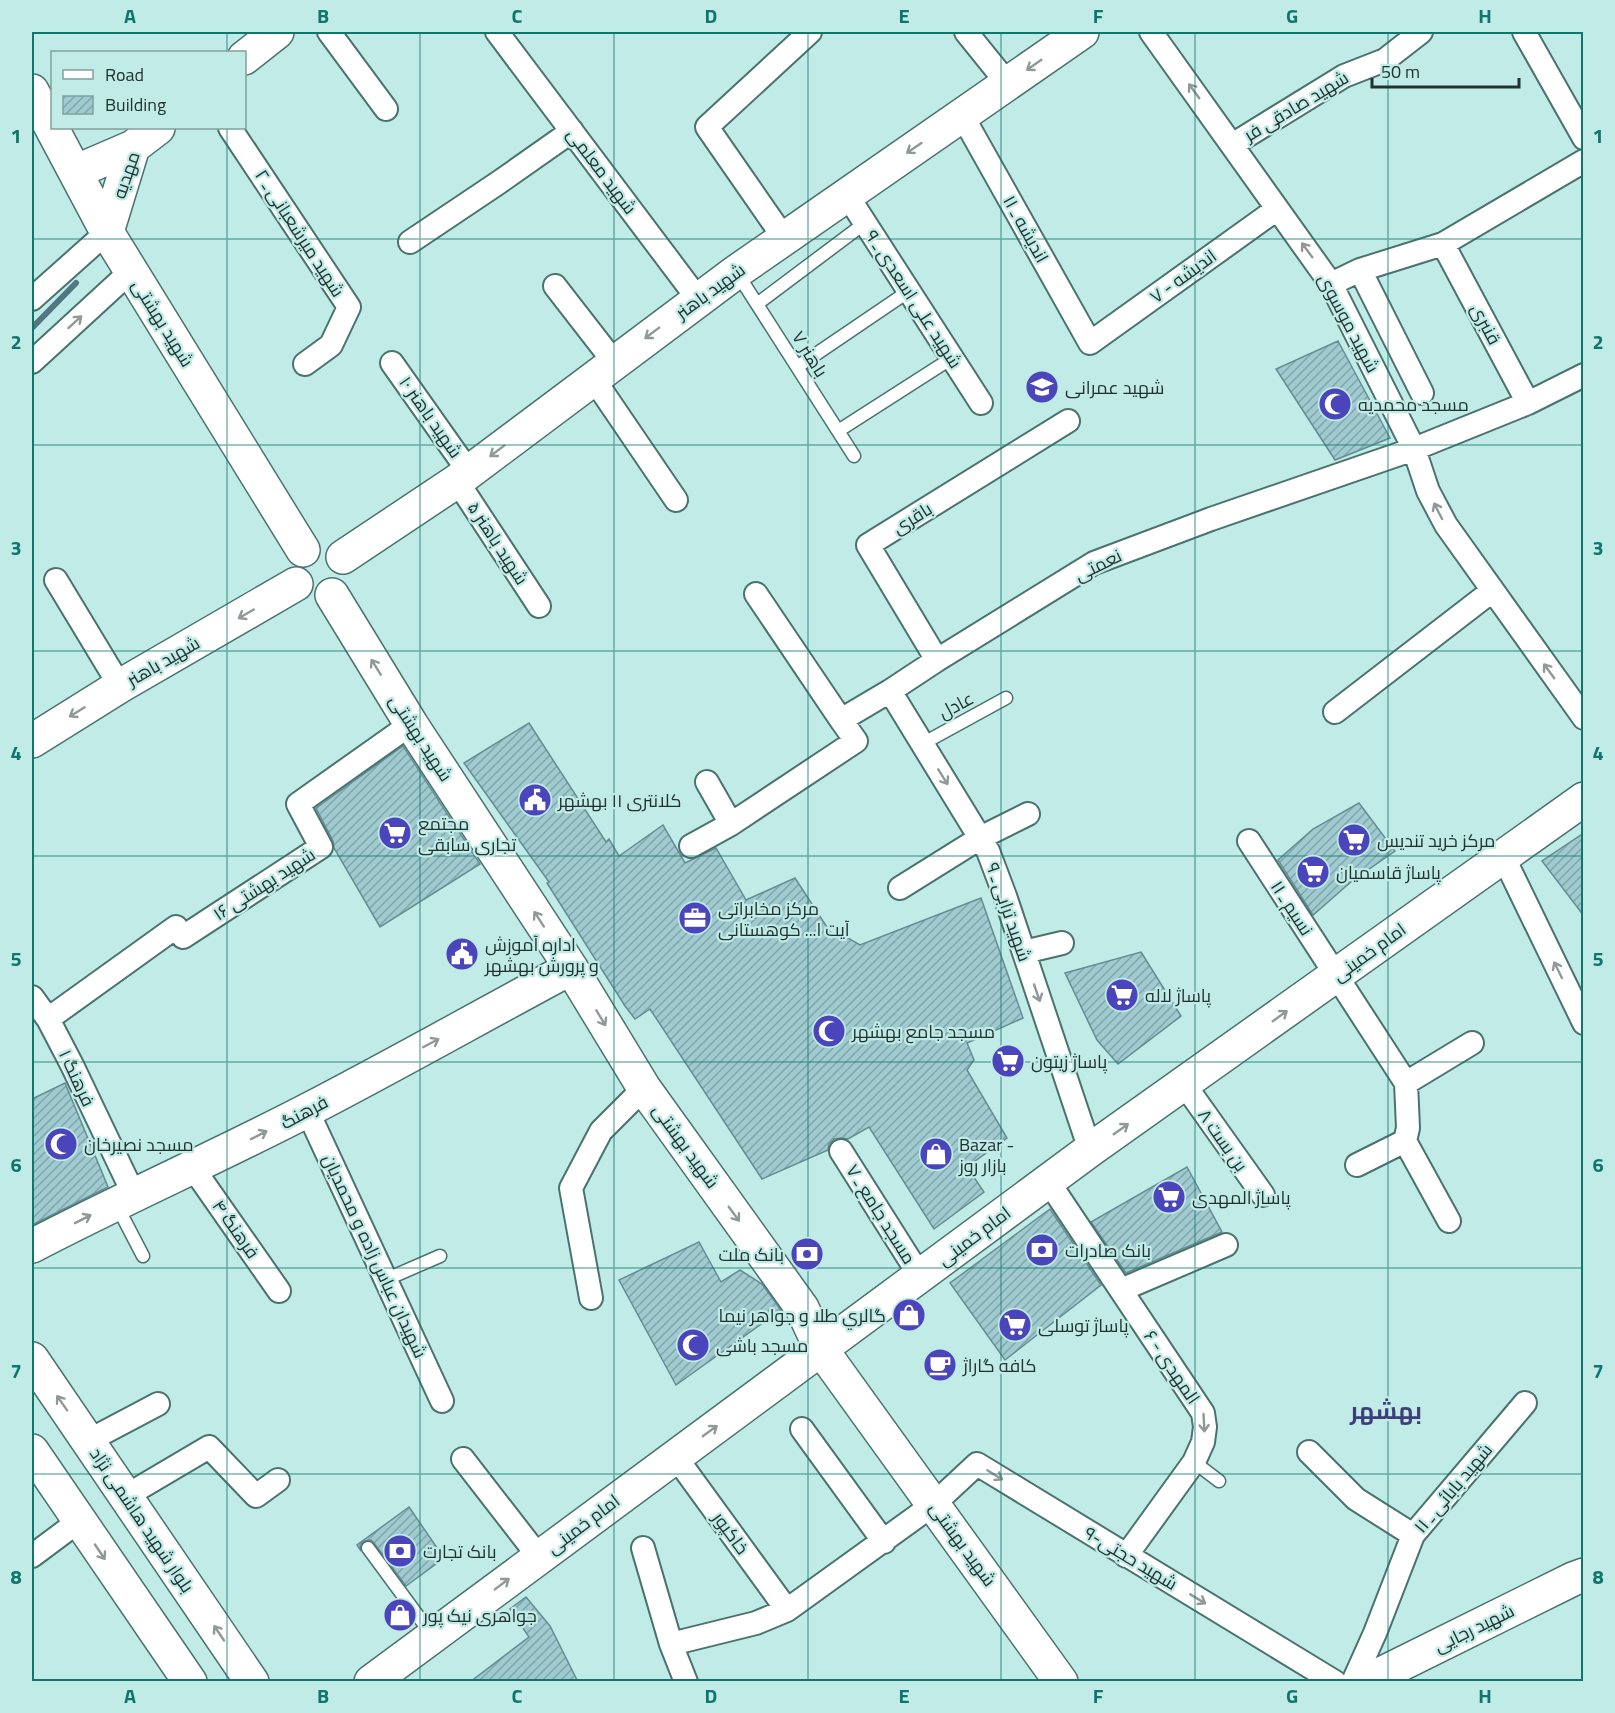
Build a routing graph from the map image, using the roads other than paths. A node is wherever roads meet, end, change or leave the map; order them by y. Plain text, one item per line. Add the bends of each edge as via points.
1 (278, 32) edge
2 (329, 32) edge
3 (810, 32) edge
4 (966, 32) edge
5 (1082, 32) edge
6 (1151, 32) edge
7 (1421, 32) edge
8 (1524, 32) edge
9 (507, 35) edge
10 (246, 56) edge
11 (1008, 84) junction
12 (32, 91) edge
13 (386, 109) dead end
14 (962, 115) junction
15 (51, 128) edge
16 (52, 129) edge
17 (231, 129) edge
18 (572, 131) junction
19 (146, 137) edge
20 (1584, 138) edge
21 (1232, 145) junction
22 (1584, 161) edge
23 (75, 172) junction
24 (847, 195) junction
25 (1277, 209) junction
26 (864, 223) junction
27 (107, 232) junction
28 (784, 238) junction
29 (410, 242) dead end
30 (1443, 244) junction
31 (1360, 270) junction
32 (131, 272) junction
33 (736, 272) junction
34 (1331, 284) junction
35 (555, 286) dead end
36 (909, 291) junction
37 (32, 299) edge
38 (698, 299) junction
39 (757, 304) junction
40 (1090, 343) joint
41 (952, 358) junction
42 (32, 362) edge
43 (392, 363) dead end
44 (305, 364) dead end
45 (797, 367) junction
46 (603, 370) junction
47 (1584, 375) edge
48 (1422, 393) dead end
49 (981, 403) dead end
50 (1528, 403) junction
51 (1068, 421) dead end
52 (838, 431) junction
53 (1414, 449) junction
54 (854, 456) dead end
55 (463, 476) junction
56 (676, 500) dead end
57 (303, 550) junction
58 (343, 557) junction
59 (56, 580) dead end
60 (296, 584) junction
61 (1492, 591) junction
62 (756, 594) dead end
63 (332, 595) junction
64 (538, 606) dead end
65 (937, 660) junction
66 (120, 686) junction
67 (890, 692) junction
68 (1006, 698) dead end
69 (1335, 712) dead end
70 (1584, 718) edge
71 (841, 720) junction
72 (411, 724) junction
73 (32, 741) edge
74 (922, 744) junction
75 (707, 782) dead end
76 (1584, 799) edge
77 (1028, 814) dead end
78 (731, 824) junction
79 (980, 838) junction
80 (1249, 841) dead end
81 (691, 846) dead end
82 (1503, 856) junction
83 (900, 888) dead end
84 (1062, 943) dead end
85 (1024, 952) junction
86 (571, 968) junction
87 (1336, 975) junction
88 (32, 997) edge
89 (48, 1019) junction
90 (1584, 1023) edge
91 (1472, 1043) dead end
92 (1406, 1083) junction
93 (1184, 1084) junction
94 (644, 1088) junction
95 (307, 1110) junction
96 (1405, 1141) junction
97 (1090, 1150) junction
98 (841, 1151) dead end
99 (1357, 1165) dead end
100 (193, 1168) junction
101 (1048, 1181) junction
102 (1263, 1196) dead end
103 (125, 1199) junction
104 (1449, 1221) dead end
105 (1226, 1245) dead end
106 (32, 1246) edge
107 (143, 1256) dead end
108 (440, 1256) dead end
109 (920, 1276) junction
110 (387, 1279) junction
111 (1121, 1290) junction
112 (279, 1291) dead end
113 (591, 1298) dead end
114 (821, 1349) junction
115 (32, 1359) edge
116 (442, 1401) dead end
117 (1525, 1403) dead end
118 (158, 1404) dead end
119 (802, 1429) dead end
120 (88, 1441) junction
121 (32, 1452) edge
122 (1309, 1452) dead end
123 (675, 1456) junction
124 (464, 1459) dead end
125 (1194, 1462) junction
126 (278, 1480) dead end
127 (1219, 1482) dead end
128 (126, 1496) junction
129 (934, 1504) junction
130 (79, 1521) junction
131 (1413, 1535) junction
132 (884, 1542) junction
133 (368, 1548) dead end
134 (643, 1548) dead end
135 (32, 1556) edge
136 (1126, 1556) junction
137 (538, 1557) junction
138 (1584, 1575) edge
139 (787, 1610) junction
140 (433, 1636) junction
141 (671, 1644) junction
142 (190, 1682) edge
143 (252, 1682) edge
144 (371, 1682) edge
145 (686, 1682) edge
146 (1061, 1682) edge
147 (1335, 1682) edge
148 (1353, 1682) edge
149 (1365, 1682) edge

1 - 10 main road
2 - 13 street
3 - 28 street via 708,127
4 - 11 street
5 -> 11 main road, شهید باهنر
21 -> 6 street, شهید موسوی
7 - 21 street, شهید صادقی فر via 1385,60 1344,76
8 - 20 street
9 - 18 street, شهید معلمی
11 - 14 main road, شهید باهنر
12 - 15 main road, شهید بهشتی
14 -> 24 main road, شهید باهنر
14 - 40 street, اندیشه ـ ۱۱
16 - 23 main road, شهید بهشتی
17 - 44 street, شهید میرشعبانی ـ ۲ via 349,307 331,345
18 - 29 street
18 - 38 street, شهید معلمی
19 - 23 main road
19 - 27 main road, مهدیه
21 - 25 street, شهید موسوی
22 - 30 street
23 - 27 main road, شهید بهشتی
24 - 26 street, شهید علی اسعدی ـ ۹
24 - 28 main road, شهید باهنر
34 -> 25 street, شهید موسوی
25 - 40 street, اندیشه - ۷
26 - 36 street, شهید علی اسعدی ـ ۹
26 - 39 lane
27 - 32 main road, شهید بهشتی
27 - 37 street
28 - 33 main road, شهید باهنر
30 - 31 street
30 - 50 street, قنبری
31 - 34 street
31 - 48 street
42 -> 32 street
32 - 57 main road, شهید بهشتی
33 - 38 main road, شهید باهنر
33 - 39 lane, باهنر ۷
34 - 53 street, شهید موسوی
35 - 46 street
36 - 41 street, شهید علی اسعدی ـ ۹
36 - 45 lane
38 -> 46 main road, شهید باهنر
39 - 45 lane, باهنر ۷
41 - 49 street, شهید علی اسعدی ـ ۹
41 - 52 lane
43 - 55 street, شهید باهنر ۱۰
45 - 52 lane, باهنر ۷
46 -> 55 main road, شهید باهنر
46 - 56 street
47 - 50 street, نعمتی
50 - 53 street, نعمتی
51 - 65 street, باقری via 868,545
52 - 54 lane, باهنر ۷
61 -> 53 street, شهید موسوی via 1446,525 1428,491
53 - 65 street, نعمتی via 1094,563
55 - 58 main road, شهید باهنر
55 - 64 street, شهید باهنر ۵
57 - 58 main road via 329,546
57 - 60 main road via 293,566
58 - 63 main road via 346,579
59 - 66 street
60 - 63 main road via 316,598
60 -> 66 main road, شهید باهنر
61 - 69 street
70 -> 61 street, شهید موسوی
62 - 71 street
72 -> 63 main road, شهید بهشتی
65 - 67 street, نعمتی
66 -> 73 main road, شهید باهنر
67 - 71 street, نعمتی
67 - 74 street, شهید ترابی ـ ۹
68 - 74 lane, عادل
71 - 78 street via 856,741
86 -> 72 main road, شهید بهشتی
72 - 89 street, شهید بهشتی ۱۶ via 298,804 321,847 183,937 176,927
74 -> 79 street, شهید ترابی ـ ۹
75 - 78 street
76 - 82 main road, امام خمینی
77 - 79 street
78 - 81 street
79 - 83 street
79 - 85 street, شهید ترابی ـ ۹
80 - 87 street, نسیم ـ ۱۱
82 - 87 main road, امام خمینی
90 -> 82 street
84 - 85 street
85 -> 97 street, شهید ترابی ـ ۹
86 -> 94 main road, شهید بهشتی
95 -> 86 main road, فرهنگ
87 - 92 street, نسیم ـ ۱۱
93 -> 87 main road, امام خمینی
88 - 89 street, فرهنگ ۱
89 - 103 street, فرهنگ ۱
91 - 92 street
92 - 96 street
97 -> 93 main road, امام خمینی
93 - 102 street, بن بست ۸
94 - 113 street via 601,1131 571,1188
94 -> 114 main road, شهید بهشتی via 802,1308
100 -> 95 main road, فرهنگ
95 - 110 street, شهیدان عباس زاده و محمدیان
96 - 99 street
96 - 104 street
97 - 101 main road, امام خمینی
98 - 109 street, مسجد جامع ـ ۷
100 - 103 main road, فرهنگ
100 - 112 street, فرهنگ ۴
101 - 109 main road, امام خمینی
101 - 111 street, المهدی - ۶
106 -> 103 main road, فرهنگ
103 - 107 lane
105 - 111 street
108 - 110 lane
109 - 114 main road, امام خمینی
110 - 116 street, شهیدان عباس زاده و محمدیان
111 -> 125 street, المهدی - ۶ via 1203,1413 1203,1442
123 -> 114 main road, امام خمینی
114 - 129 main road, شهید بهشتی
120 -> 115 main road, بلوار شهید هاشمی نژاد
117 - 131 street, شهید بابائی ـ ۱۱
118 - 120 street
119 - 132 street
120 - 128 main road, بلوار شهید هاشمی نژاد
121 - 130 main road
122 - 131 street via 1356,1499
123 - 137 main road, امام خمینی
123 - 139 street, خاکپور
124 - 137 street
125 - 127 lane
125 - 136 street, المهدی - ۶
126 - 128 street via 256,1496 209,1447
143 -> 128 main road, بلوار شهید هاشمی نژاد
129 - 132 street
129 -> 136 street, شهید حجتی-۹ via 977,1464
129 - 146 main road, شهید بهشتی
130 - 135 street
130 -> 142 main road
131 - 148 street, شهید بابائی ـ ۱۱
132 - 139 street
133 - 140 lane
134 - 141 street
136 -> 147 street, شهید حجتی-۹
140 -> 137 main road, امام خمینی
138 - 149 main road, شهید رجایی
139 - 141 street via 756,1623
140 - 144 main road, امام خمینی
141 - 145 street

